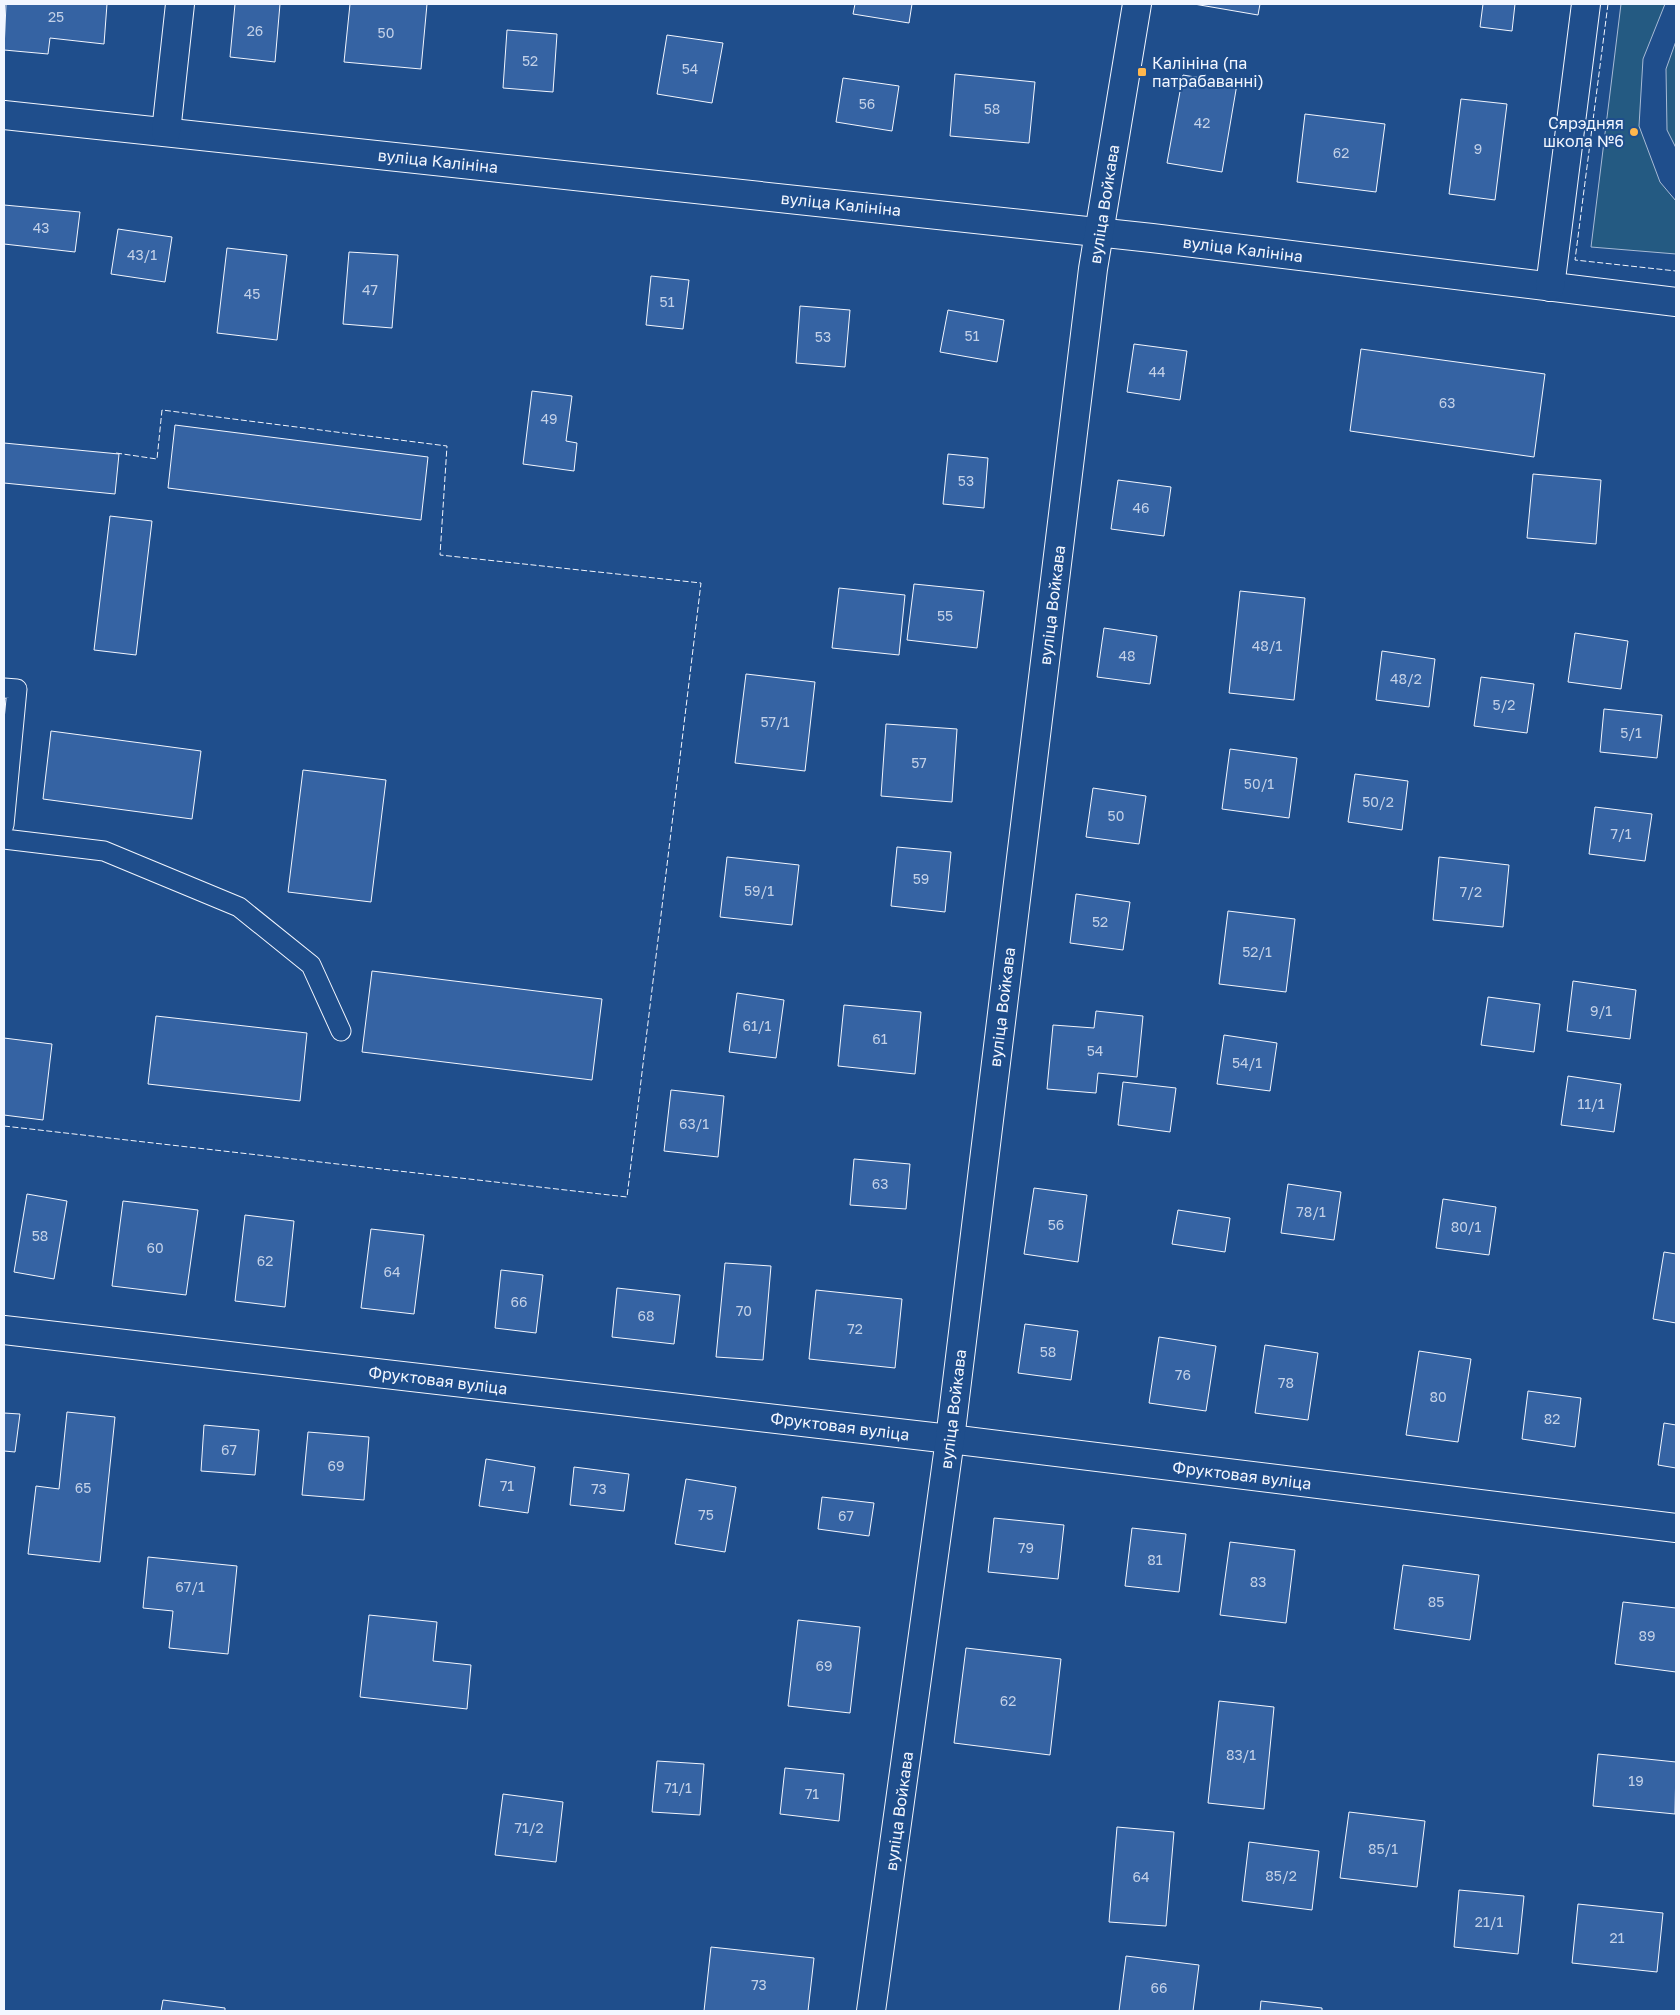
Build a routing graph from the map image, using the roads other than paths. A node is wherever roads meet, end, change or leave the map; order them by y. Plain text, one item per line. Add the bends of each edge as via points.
1 (180, 4) edge
2 (1136, 4) edge
3 (1586, 4) edge
4 (4, 116) edge
5 (166, 132) junction
6 (1098, 232) junction
7 (1550, 287) junction
8 (1676, 302) edge
9 (4, 688) edge
10 (4, 825) edge
11 (4, 839) edge
12 (341, 1032) dead end
13 (4, 1330) edge
14 (950, 1439) junction
15 (1676, 1528) edge
16 (871, 2011) edge

1 - 5 street
2 - 6 street, вуліца Войкава
3 - 7 street
4 - 5 street, вуліца Калініна
5 - 6 street, вуліца Калініна
6 - 7 street, вуліца Калініна
6 - 14 street, вуліца Войкава
7 - 8 street, вуліца Калініна
9 - 10 lane via 17,689
11 - 12 lane via 104,851 238,907 311,965
13 - 14 street, Фруктовая вуліца
14 - 15 street, Фруктовая вуліца
14 - 16 street, вуліца Войкава

